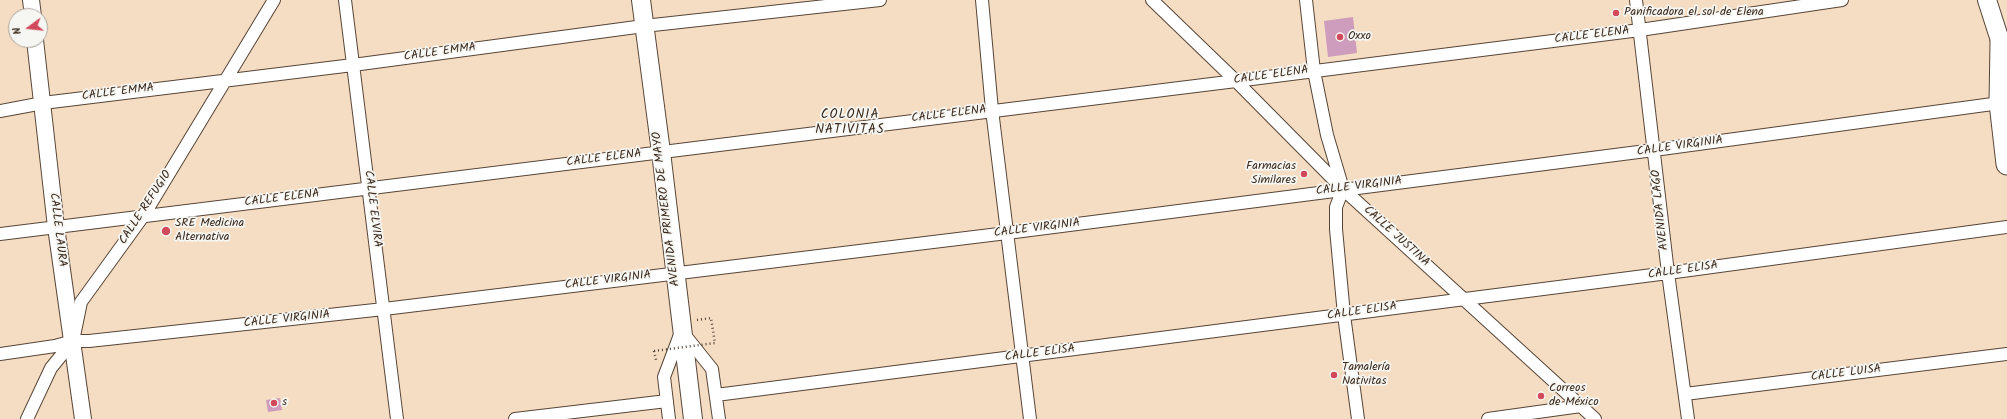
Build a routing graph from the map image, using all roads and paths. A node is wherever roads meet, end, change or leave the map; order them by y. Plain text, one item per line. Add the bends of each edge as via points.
1 (274, 0) edge
2 (345, 0) edge
3 (641, 0) edge
4 (880, 0) edge
5 (982, 0) edge
6 (1152, 0) edge
7 (1306, 0) edge
8 (1636, 0) edge
9 (1842, 0) edge
10 (1987, 0) edge
11 (644, 26) junction
12 (1640, 30) junction
13 (2000, 42) junction
14 (36, 48) edge
15 (2007, 63) edge
16 (353, 65) junction
17 (1314, 71) junction
18 (224, 80) junction
19 (1236, 81) junction
20 (43, 102) junction
21 (2000, 103) junction
22 (992, 110) junction
23 (0, 111) edge
24 (1654, 150) junction
25 (661, 152) junction
26 (2007, 164) edge
27 (370, 188) junction
28 (1343, 189) junction
29 (144, 215) junction
30 (56, 227) junction
31 (2007, 227) edge
32 (1007, 232) junction
33 (0, 234) edge
34 (674, 273) junction
35 (1668, 274) junction
36 (1464, 298) junction
37 (384, 309) junction
38 (1344, 315) junction
39 (711, 318) dead end
40 (682, 331) junction
41 (72, 341) junction
42 (654, 351) dead end
43 (0, 354) edge
44 (2007, 354) edge
45 (1022, 356) junction
46 (1685, 394) junction
47 (716, 395) junction
48 (667, 401) junction
49 (1581, 406) junction
50 (27, 419) edge
51 (83, 419) edge
52 (397, 419) edge
53 (515, 419) edge
54 (669, 419) edge
55 (693, 419) edge
56 (719, 419) edge
57 (1030, 419) edge
58 (1358, 419) edge
59 (1488, 419) edge
60 (1595, 419) edge
61 (1688, 419) edge

1 - 18 street, CALLE REFUGIO
2 - 16 street, CALLE ELVIRA
3 - 11 main road, AVENIDA PRIMERO DE MAYO
4 - 11 street, CALLE EMMA
5 - 22 street
6 - 19 street, CALLE JUSTINA
7 - 17 street
8 - 12 street, AVENIDA LAGO
9 - 12 street, CALLE ELENA
10 - 13 main road
11 - 16 street, CALLE EMMA
11 - 25 main road, AVENIDA PRIMERO DE MAYO
12 - 17 street, CALLE ELENA
12 - 24 street, AVENIDA LAGO
13 - 15 main road
13 - 21 highway
14 - 20 street, CALLE LAURA
16 - 18 street, CALLE EMMA
16 - 27 street, CALLE ELVIRA
17 - 19 street, CALLE ELENA
17 - 28 street via 1327,135
18 - 20 street, CALLE EMMA
18 - 29 street, CALLE REFUGIO
19 - 22 street, CALLE ELENA
19 - 28 street, CALLE JUSTINA
20 - 23 street, CALLE EMMA
20 - 30 street, CALLE LAURA
21 - 24 street, CALLE VIRGINIA
21 - 26 highway
22 - 25 street, CALLE ELENA
22 - 32 street
24 - 28 street, CALLE VIRGINIA
24 - 35 street, AVENIDA LAGO
25 - 27 street, CALLE ELENA
25 - 34 main road, AVENIDA PRIMERO DE MAYO
27 - 29 street, CALLE ELENA
27 - 37 street, CALLE ELVIRA
28 - 32 street, CALLE VIRGINIA
28 - 36 street, CALLE JUSTINA
28 - 38 street via 1336,208 1336,229
29 - 30 street, CALLE ELENA
29 - 41 street, CALLE REFUGIO via 81,302
30 - 33 street, CALLE ELENA
30 - 41 street, CALLE LAURA
31 - 35 street, CALLE ELISA
32 - 34 street, CALLE VIRGINIA
32 - 45 street
34 - 37 street, CALLE VIRGINIA
34 - 40 main road, AVENIDA PRIMERO DE MAYO
35 - 36 street, CALLE ELISA
35 - 46 street, AVENIDA LAGO
36 - 38 street, CALLE ELISA
36 - 49 street, CALLE JUSTINA
37 - 41 street, CALLE VIRGINIA
37 - 52 street, CALLE ELVIRA
38 - 45 street, CALLE ELISA
38 - 58 street
39 - 42 path, bridge via 715,343
40 - 47 street via 712,369
40 - 48 street via 664,377
40 - 55 main road, AVENIDA PRIMERO DE MAYO
41 - 43 street, CALLE VIRGINIA via 56,346
41 - 50 street, CALLE REFUGIO via 51,368
41 - 51 street, CALLE LAURA
44 - 46 street, CALLE LUISA
45 - 47 street, CALLE ELISA
45 - 57 street
46 - 61 street, AVENIDA LAGO
47 - 56 street
48 - 53 street
48 - 54 street
49 - 59 street
49 - 60 street, CALLE JUSTINA

